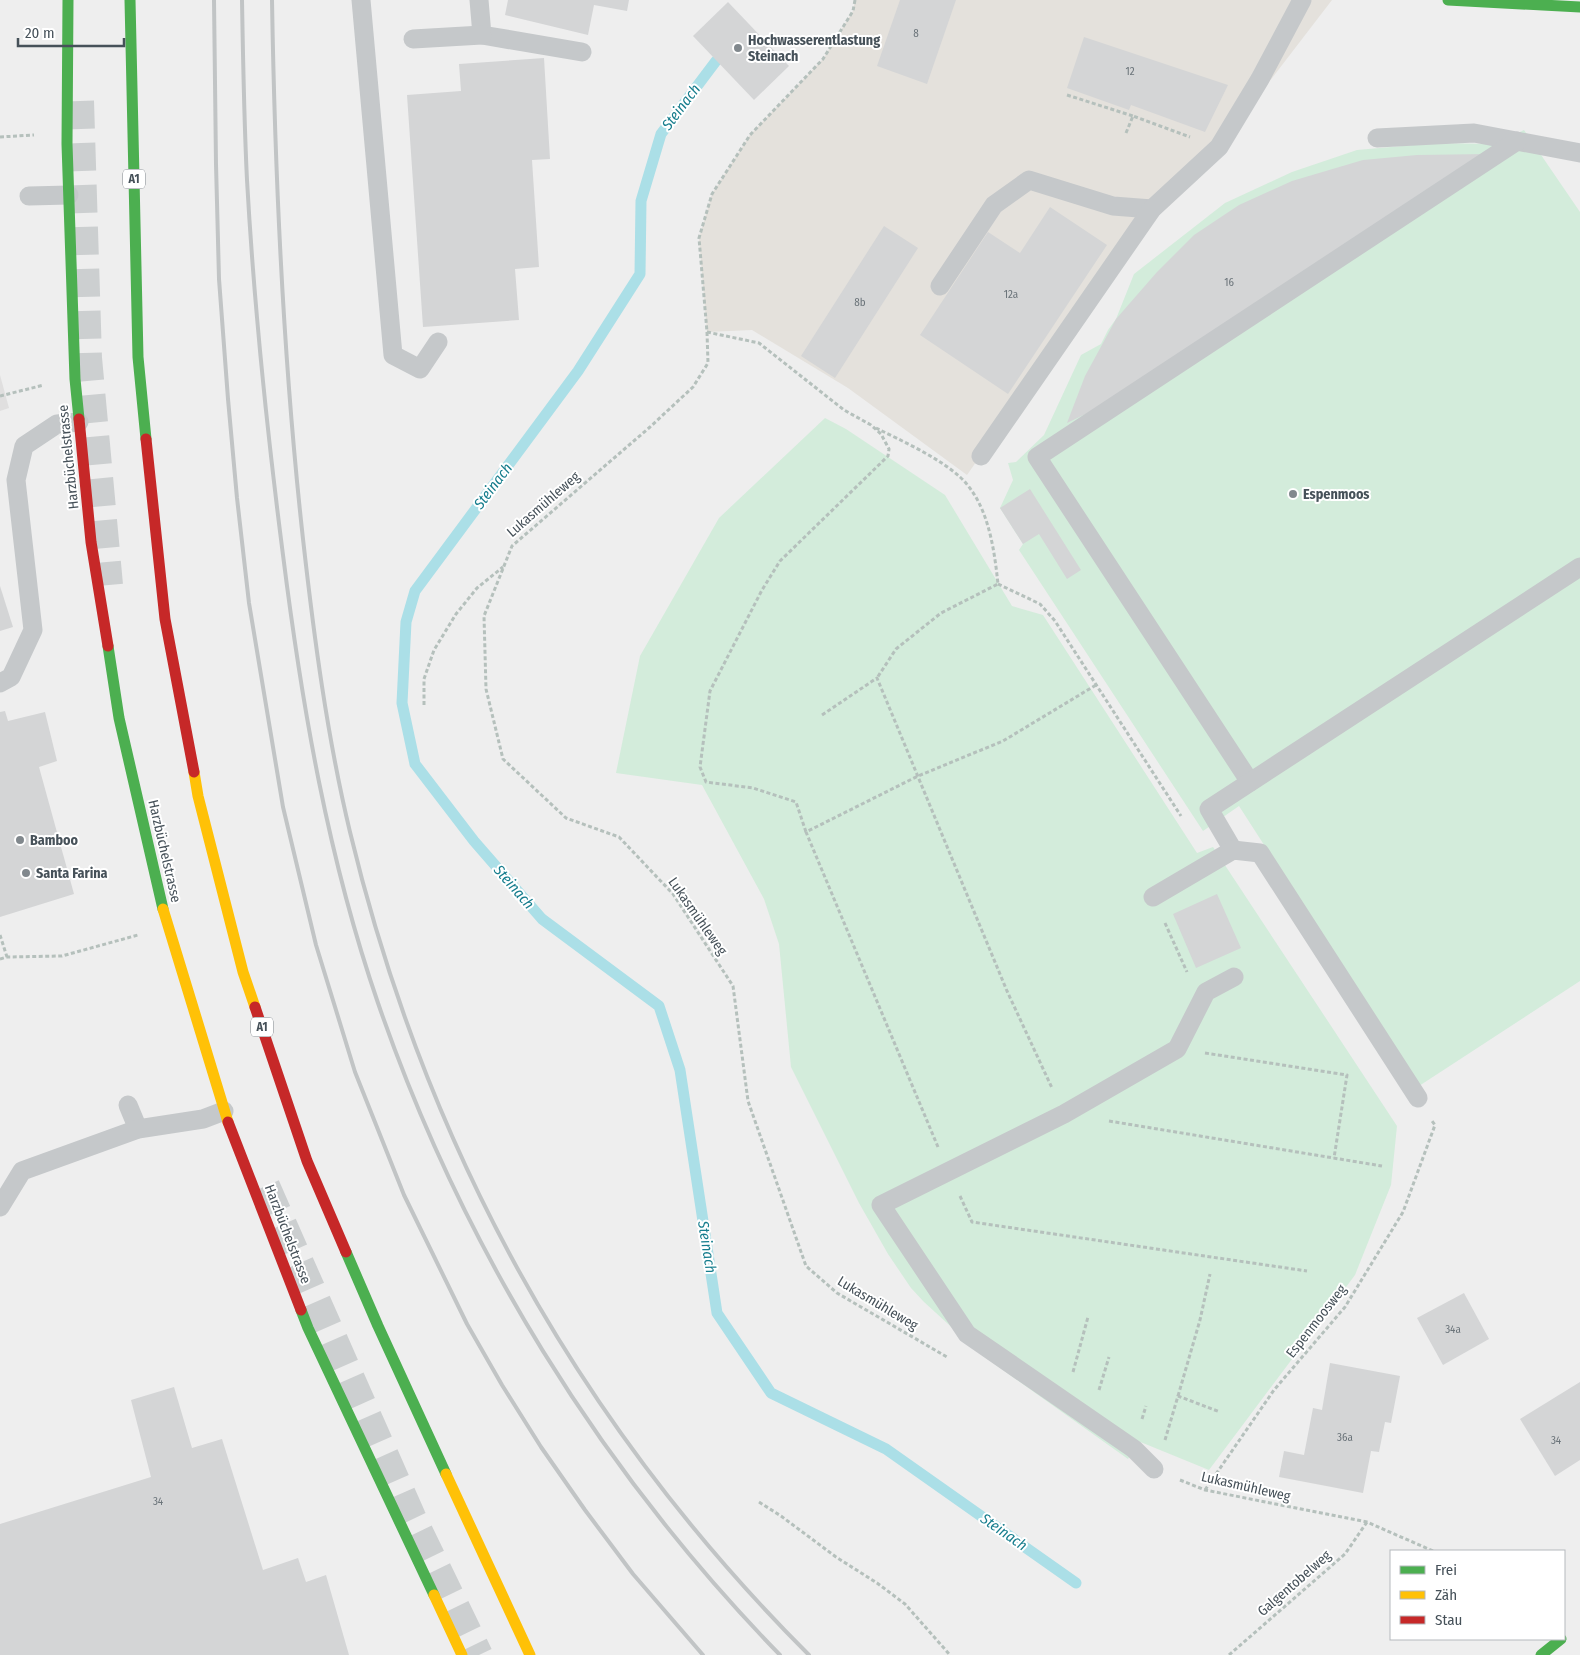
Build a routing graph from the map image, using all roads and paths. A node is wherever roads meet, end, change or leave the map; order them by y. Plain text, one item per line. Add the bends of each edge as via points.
1 (68, 0) edge
2 (130, 0) edge
3 (361, 0) edge
4 (479, 0) edge
5 (855, 0) edge
6 (1302, 0) edge
7 (1448, 0) edge
8 (1580, 7) edge
9 (482, 35) junction
10 (413, 39) dead end
11 (582, 52) dead end
12 (1067, 95) dead end
13 (1133, 116) junction
14 (1126, 133) dead end
15 (35, 135) dead end
16 (0, 137) edge
17 (1377, 138) dead end
18 (1517, 141) junction
19 (1219, 147) junction
20 (1580, 153) edge
21 (68, 195) junction
22 (28, 196) dead end
23 (1152, 209) junction
24 (940, 286) dead end
25 (707, 332) junction
26 (438, 342) dead end
27 (46, 384) dead end
28 (0, 396) edge
29 (80, 422) junction
30 (871, 425) junction
31 (981, 456) dead end
32 (1580, 566) edge
33 (504, 567) junction
34 (998, 584) junction
35 (877, 678) junction
36 (0, 684) edge
37 (1096, 685) junction
38 (424, 705) dead end
39 (822, 715) dead end
40 (918, 776) junction
41 (1250, 782) junction
42 (1185, 822) dead end
43 (806, 832) junction
44 (1233, 850) junction
45 (1153, 897) joint
46 (146, 933) dead end
47 (0, 935) edge
48 (7, 957) junction
49 (0, 959) edge
50 (1234, 977) dead end
51 (1206, 992) junction
52 (1177, 1049) junction
53 (1418, 1098) dead end
54 (128, 1105) dead end
55 (224, 1111) junction
56 (1064, 1114) junction
57 (1435, 1125) dead end
58 (138, 1129) junction
59 (1334, 1158) junction
60 (1382, 1166) dead end
61 (949, 1171) junction
62 (0, 1208) edge
63 (1307, 1272) dead end
64 (1210, 1274) dead end
65 (1088, 1317) dead end
66 (953, 1360) dead end
67 (1178, 1396) junction
68 (1065, 1402) junction
69 (1220, 1412) dead end
70 (1163, 1446) dead end
71 (1154, 1469) joint
72 (1204, 1490) junction
73 (759, 1502) dead end
74 (1367, 1522) junction
75 (1431, 1550) edge
76 (1560, 1640) edge
77 (462, 1655) edge
78 (530, 1655) edge
79 (950, 1655) edge
80 (1229, 1655) edge
81 (1541, 1655) edge

1 - 21 main road, Harzbüchelstrasse
2 - 78 main road, A1 via 138,357 165,619 198,796 243,972 307,1161 378,1326
3 - 26 lane via 394,355 420,369
4 - 9 lane
5 - 25 path, Lukasmühleweg via 853,11 823,59 750,135 712,194 699,238
6 - 19 lane
7 - 8 main road
9 - 10 lane
9 - 11 lane
12 - 13 path
13 - 14 path
13 - 19 path
15 - 16 path
17 - 18 lane via 1474,133
18 - 20 lane
18 - 41 lane via 1037,457
19 - 23 lane
21 - 22 lane
21 - 29 main road, Harzbüchelstrasse via 75,378
23 - 24 lane via 1113,206 1029,180 994,205
23 - 31 lane
25 - 30 path via 759,343 844,410
25 - 33 path, Lukasmühleweg via 708,363 692,387 512,546
27 - 28 path
29 - 36 lane via 58,424 24,446 16,480 33,630 11,677
29 - 55 main road, Harzbüchelstrasse via 91,542 119,718 166,921
30 - 34 path via 926,453 960,477 977,499 987,525
30 - 43 path via 889,448 888,456 780,561 710,691 700,767 706,782 753,788 796,802
32 - 41 lane
33 - 38 path via 477,588 434,650 424,679
33 - 66 path, Lukasmühleweg via 484,616 486,689 503,759 566,818 619,837 673,894 733,986 748,1101 806,1266 837,1294
34 - 35 path via 933,619 896,649
34 - 37 path via 1040,604 1055,621
35 - 39 path
35 - 40 path
37 - 40 path via 1003,742
37 - 42 path
40 - 43 path
40 - 56 path via 1007,991
41 - 44 lane via 1209,809
43 - 61 path
44 - 45 lane
44 - 53 lane via 1260,853
45 - 51 path via 1194,985
46 - 48 path via 62,956
47 - 48 path
48 - 49 path
50 - 51 lane
51 - 52 lane
52 - 56 lane
52 - 59 path via 1347,1075
54 - 58 lane
55 - 58 lane via 203,1119
55 - 77 main road, Harzbüchelstrasse via 308,1328
56 - 59 path
56 - 61 lane
57 - 72 path, Espenmoosweg via 1403,1212 1345,1307 1274,1390
58 - 62 lane via 22,1172
59 - 60 path
61 - 63 path via 972,1222
61 - 68 lane via 881,1205 967,1334
64 - 67 path
65 - 68 path
67 - 69 path
67 - 70 path
68 - 71 lane via 1134,1449
71 - 72 path, Lukasmühleweg
72 - 74 path, Lukasmühleweg
73 - 79 path via 905,1604
74 - 75 path, Lukasmühleweg
74 - 80 path, Galgentobelweg via 1345,1554
76 - 81 main road

